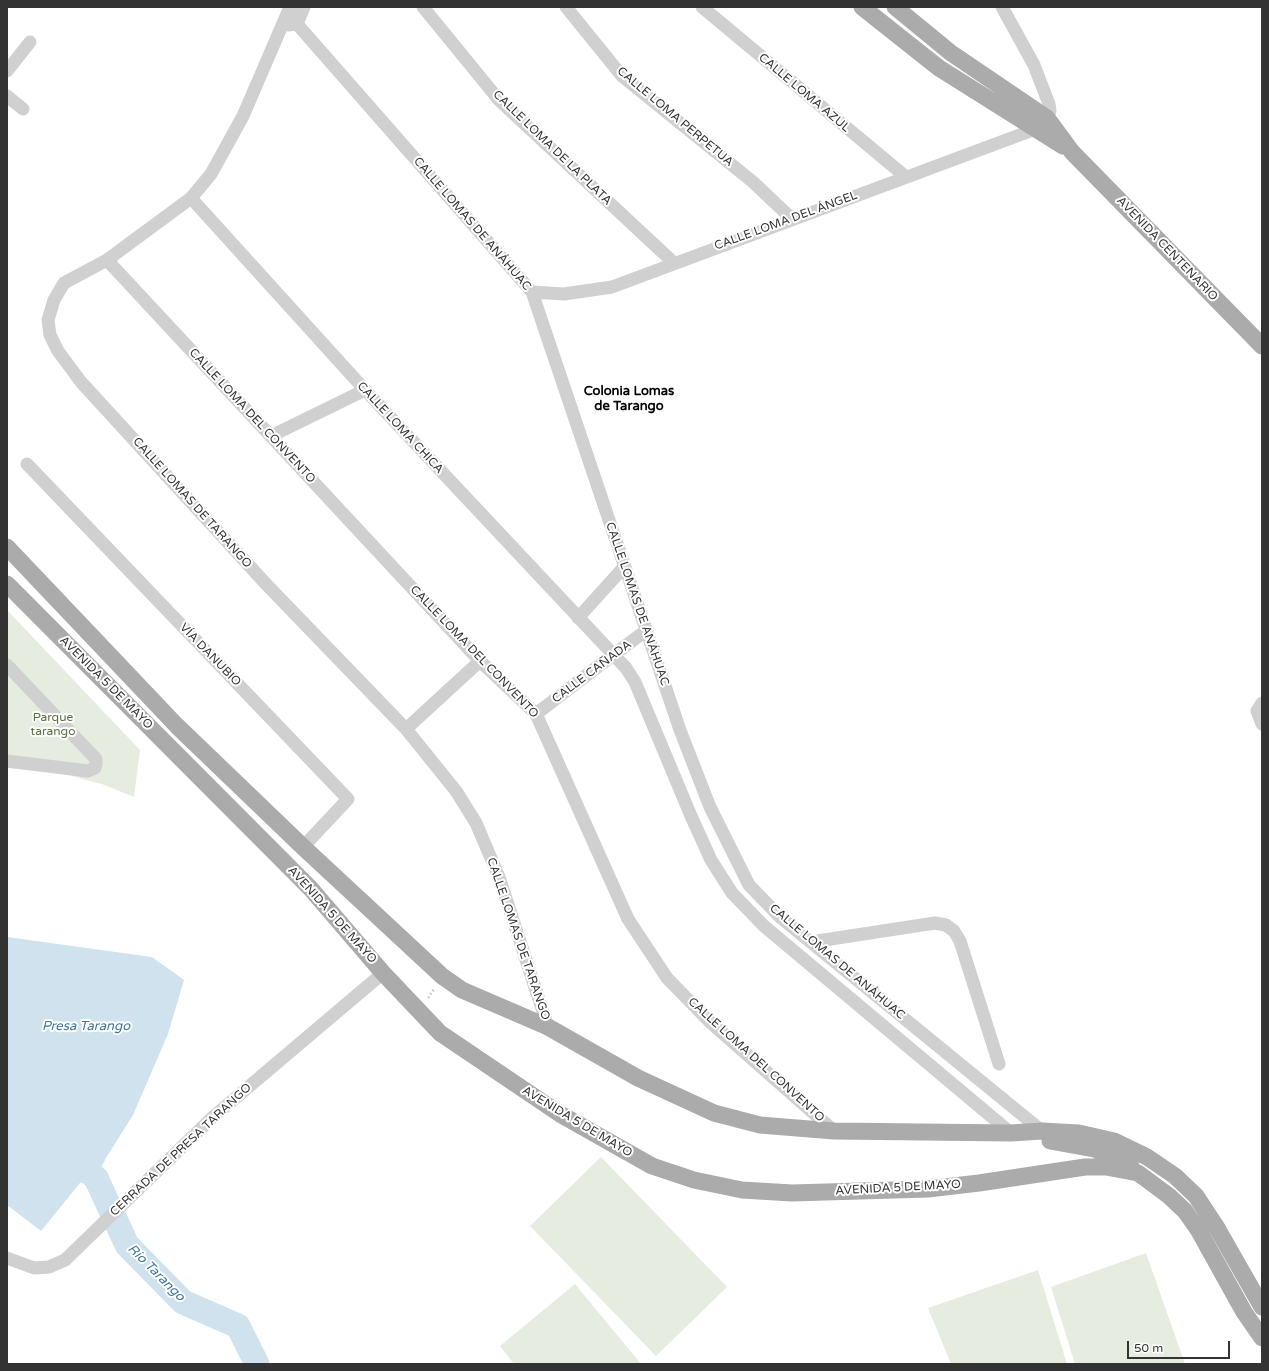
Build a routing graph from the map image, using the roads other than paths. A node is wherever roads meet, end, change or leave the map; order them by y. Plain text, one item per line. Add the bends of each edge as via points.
1 (290, 7) edge
2 (304, 7) edge
3 (423, 7) edge
4 (566, 7) edge
5 (702, 7) edge
6 (862, 7) edge
7 (895, 7) edge
8 (1002, 7) edge
9 (297, 24) junction
10 (283, 26) junction
11 (30, 42) dead end
12 (7, 71) edge
13 (9, 102) edge
14 (23, 109) dead end
15 (1042, 124) junction
16 (906, 177) junction
17 (191, 198) junction
18 (792, 219) junction
19 (107, 260) junction
20 (674, 263) junction
21 (532, 292) junction
22 (1262, 346) edge
23 (365, 390) junction
24 (271, 436) junction
25 (27, 464) dead end
26 (7, 547) edge
27 (624, 567) junction
28 (7, 584) edge
29 (578, 618) junction
30 (647, 630) junction
31 (613, 655) junction
32 (480, 661) junction
33 (7, 665) edge
34 (1262, 703) edge
35 (536, 714) junction
36 (1262, 724) edge
37 (406, 729) junction
38 (7, 761) edge
39 (303, 847) junction
40 (811, 942) junction
41 (383, 973) junction
42 (548, 1028) junction
43 (999, 1064) dead end
44 (834, 1131) junction
45 (1042, 1131) junction
46 (1011, 1134) junction
47 (1138, 1173) junction
48 (7, 1258) edge
49 (1262, 1307) edge
50 (1262, 1338) edge

1 - 10 street, CALLE LOMAS DE TARANGO
2 - 9 street
3 - 20 street, CALLE LOMA DE LA PLATA via 499,100
4 - 18 street, CALLE LOMA PERPETUA via 622,76 753,182
5 - 16 street, CALLE LOMA AZUL
6 - 15 main road, AVENIDA CENTENARIO via 939,68
7 - 15 main road, AVENIDA CENTENARIO
8 - 15 street via 1034,66 1049,104 1050,111
9 - 10 street
9 - 21 street, CALLE LOMAS DE ANÁHUAC
10 - 17 street, CALLE LOMAS DE TARANGO via 243,116 211,174
11 - 12 street
13 - 14 street
15 - 16 street, CALLE LOMA DEL ÁNGEL
15 - 22 main road, AVENIDA CENTENARIO
16 - 18 street, CALLE LOMA DEL ÁNGEL
17 - 19 street, CALLE LOMAS DE TARANGO
17 - 23 street, CALLE LOMA CHICA
18 - 20 street, CALLE LOMA DEL ÁNGEL
19 - 24 street, CALLE LOMA DEL CONVENTO
19 - 37 street, CALLE LOMAS DE TARANGO via 64,283 54,300 48,320 50,335 58,351 81,382 266,584
20 - 21 street, CALLE LOMA DEL ÁNGEL via 612,287 564,294
21 - 27 street, CALLE LOMAS DE ANÁHUAC
23 - 24 street
23 - 29 street, CALLE LOMA CHICA
24 - 32 street, CALLE LOMA DEL CONVENTO
25 - 39 street, VÍA DANUBIO via 348,799
26 - 39 main road, AVENIDA 5 DE MAYO via 177,726
27 - 29 street
27 - 30 street, CALLE LOMAS DE ANÁHUAC
28 - 41 main road, AVENIDA 5 DE MAYO via 311,890
29 - 31 street, CALLE LOMA CHICA
30 - 31 street, CALLE CAÑADA
30 - 40 street, CALLE LOMAS DE ANÁHUAC via 680,730 710,807 732,854 749,885 780,917
31 - 35 street, CALLE CAÑADA
31 - 46 street, CALLE LOMAS DE ANÁHUAC via 635,682 691,816 712,860 732,893 764,926
32 - 35 street, CALLE LOMA DEL CONVENTO
32 - 37 street
33 - 38 street via 96,759 96,764 95,768 88,771
34 - 36 street via 1257,711
35 - 44 street, CALLE LOMA DEL CONVENTO via 628,919 667,978 710,1022
37 - 42 street, CALLE LOMAS DE TARANGO via 456,790 476,823 499,877
39 - 42 main road, AVENIDA 5 DE MAYO via 442,976 482,1000
40 - 43 street via 935,923 946,925 954,931 960,941
40 - 45 street, CALLE LOMAS DE ANÁHUAC
41 - 47 main road, AVENIDA 5 DE MAYO via 440,1034 470,1056 560,1114 652,1166 694,1180 742,1190 792,1193 928,1189 1085,1167 1106,1167
41 - 48 street, CERRADA DE PRESA TARANGO via 213,1117 65,1260 49,1267 34,1268
42 - 44 main road, AVENIDA 5 DE MAYO via 638,1078 714,1113 760,1126
44 - 46 main road, AVENIDA 5 DE MAYO
45 - 46 main road, AVENIDA 5 DE MAYO
45 - 49 main road, AVENIDA 5 DE MAYO via 1078,1133 1114,1141 1147,1157 1175,1176 1196,1196
46 - 47 main road via 1094,1148 1114,1156
47 - 50 main road, AVENIDA 5 DE MAYO via 1185,1211

